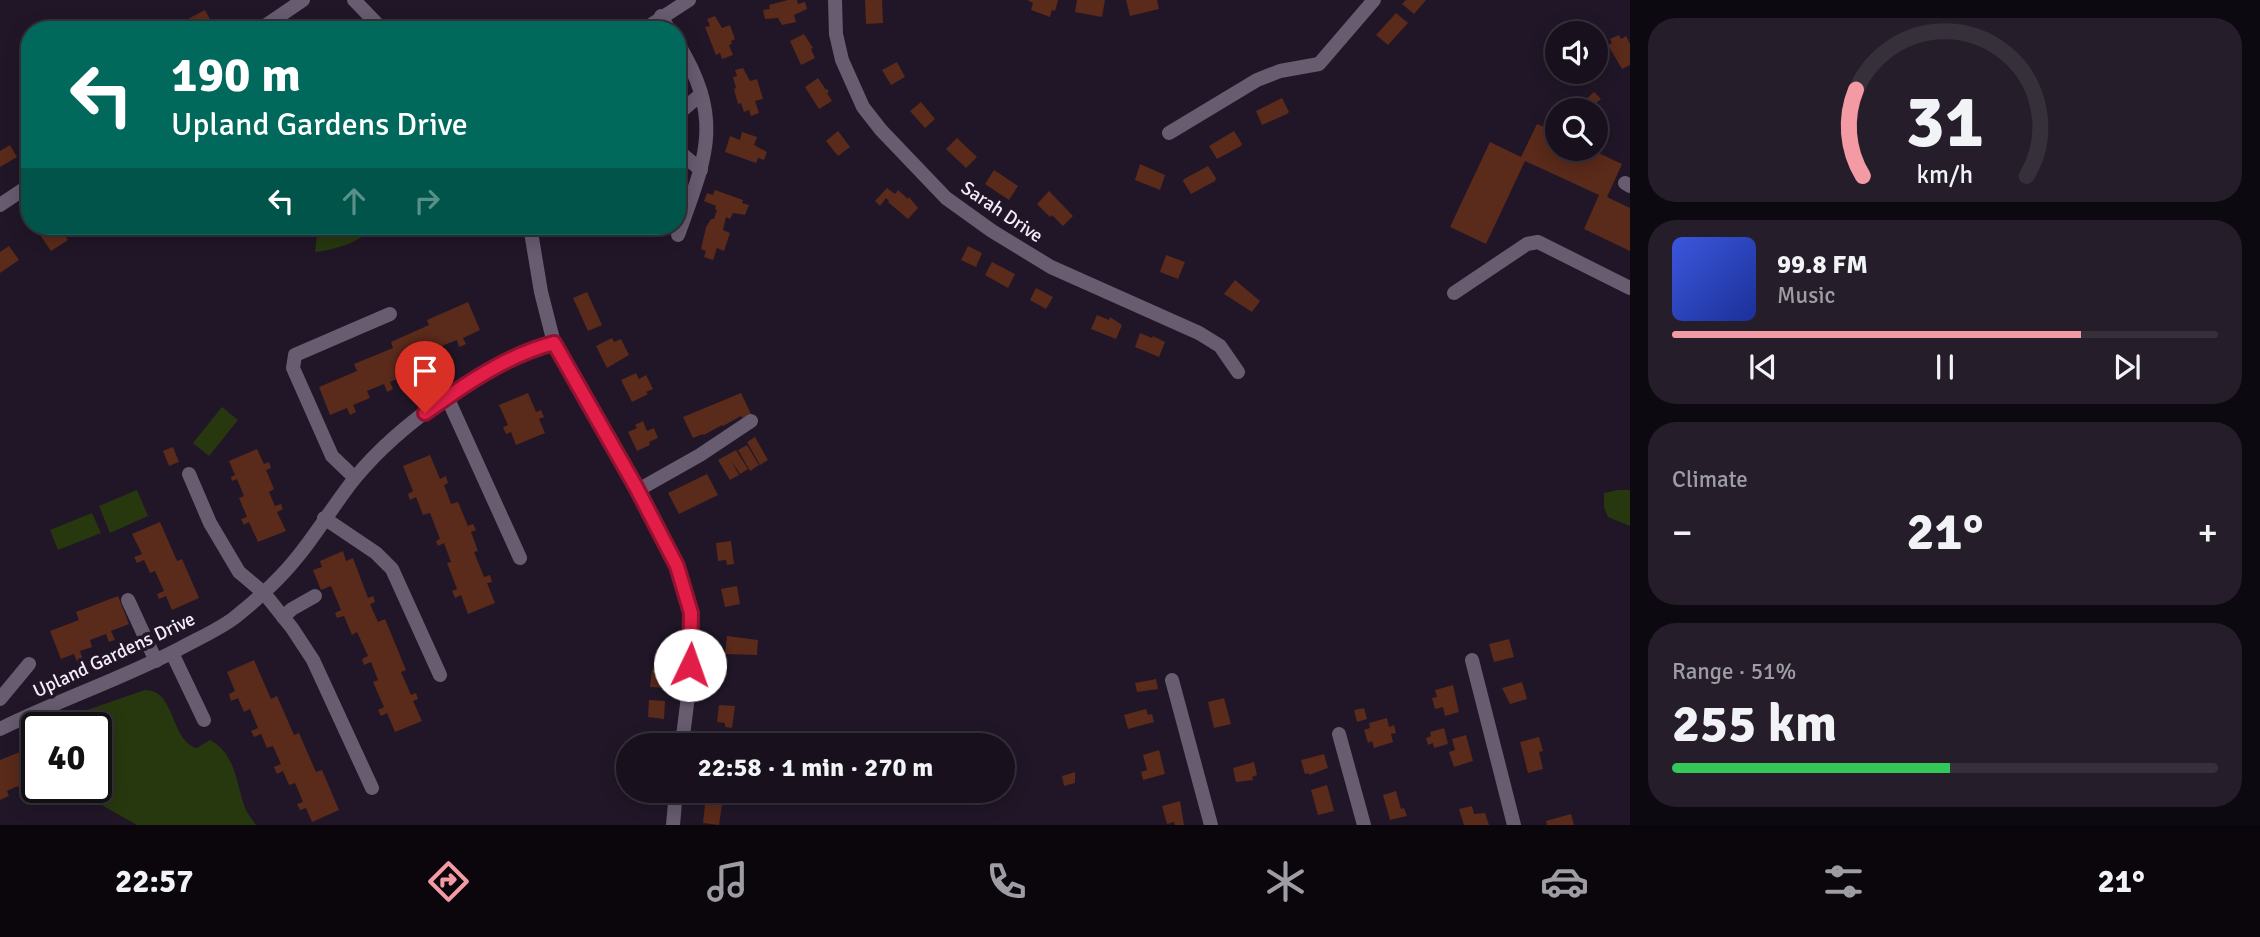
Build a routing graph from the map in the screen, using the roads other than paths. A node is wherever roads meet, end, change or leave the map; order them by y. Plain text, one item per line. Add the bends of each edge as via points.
1 (303, 0) edge
2 (354, 0) edge
3 (689, 0) edge
4 (835, 0) edge
5 (1374, 0) edge
6 (661, 16) junction
7 (272, 21) edge
8 (374, 21) edge
9 (655, 21) edge
10 (664, 21) edge
11 (686, 62) edge
12 (701, 94) junction
13 (686, 107) edge
14 (1169, 133) dead end
15 (686, 158) edge
16 (701, 170) junction
17 (21, 191) edge
18 (0, 205) edge
19 (686, 212) edge
20 (532, 235) edge
21 (1630, 288) edge
22 (1454, 293) dead end
23 (390, 314) dead end
24 (554, 343) junction
25 (1238, 372) dead end
26 (447, 397) junction
27 (751, 421) dead end
28 (189, 474) dead end
29 (355, 478) junction
30 (638, 490) junction
31 (324, 518) junction
32 (520, 558) dead end
33 (264, 593) junction
34 (315, 596) dead end
35 (128, 600) dead end
36 (283, 617) junction
37 (172, 653) junction
38 (1472, 660) dead end
39 (156, 661) junction
40 (29, 664) dead end
41 (440, 675) dead end
42 (1172, 680) dead end
43 (0, 699) edge
44 (204, 720) dead end
45 (2, 723) edge
46 (683, 733) edge
47 (1339, 734) dead end
48 (372, 788) dead end
49 (676, 803) edge
50 (673, 825) edge
51 (1211, 825) edge
52 (1364, 825) edge
53 (1514, 825) edge

1 - 7 street
2 - 8 street
3 - 6 street
4 - 25 street, Sarah Drive via 842,60 863,107 946,198 1051,267 1199,333 1220,346
5 - 14 street via 1319,64 1257,80
6 - 9 street
6 - 10 street
11 - 12 street
12 - 13 street
12 - 16 street via 708,138
15 - 16 street
16 - 19 street
17 - 18 street
20 - 24 street
21 - 22 street via 1538,242 1527,244
23 - 29 street via 295,355 295,375 332,456
24 - 26 street, Upland Gardens Drive via 510,360
24 - 30 street
26 - 29 street, Upland Gardens Drive via 390,441
26 - 32 street
27 - 30 street
28 - 33 street via 210,523 239,572
29 - 31 street, Upland Gardens Drive
30 - 46 street via 677,566 691,613
31 - 33 street, Upland Gardens Drive via 299,556
31 - 41 street via 392,569
33 - 36 street
33 - 37 street, Upland Gardens Drive via 232,620
34 - 36 street
35 - 39 street
36 - 48 street via 313,660
37 - 39 street, Upland Gardens Drive
37 - 44 street
38 - 53 street
39 - 45 street, Upland Gardens Drive
40 - 43 street
42 - 51 street
47 - 52 street
49 - 50 street

